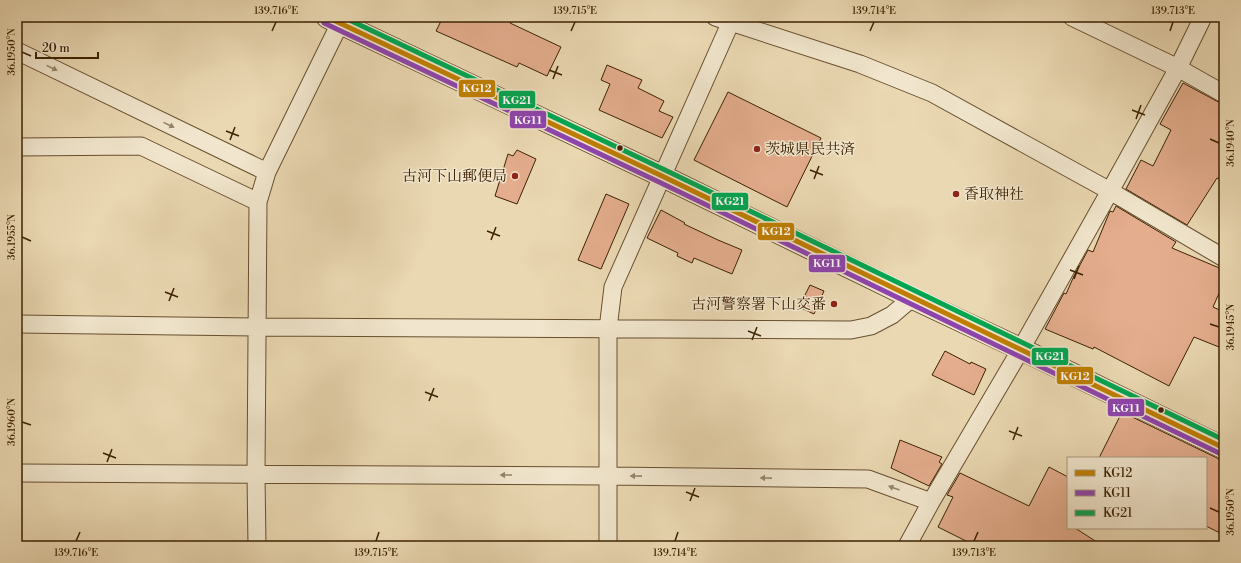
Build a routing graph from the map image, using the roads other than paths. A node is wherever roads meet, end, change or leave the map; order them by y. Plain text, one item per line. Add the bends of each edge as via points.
1 (715, 17) edge
2 (1072, 17) edge
3 (1203, 17) edge
4 (337, 19) edge
5 (732, 20) edge
6 (17, 52) edge
7 (1178, 68) junction
8 (1224, 94) edge
9 (17, 147) edge
10 (267, 172) junction
11 (662, 176) junction
12 (1110, 191) junction
13 (258, 202) junction
14 (1224, 258) edge
15 (912, 298) junction
16 (17, 324) edge
17 (258, 327) junction
18 (608, 329) junction
19 (1021, 349) junction
20 (1224, 448) edge
21 (17, 473) edge
22 (256, 474) junction
23 (608, 476) junction
24 (931, 502) junction
25 (257, 546) edge
26 (608, 546) edge
27 (907, 546) edge

1 - 5 street
2 - 7 street
3 - 7 street
4 - 10 street
4 - 11 street
5 - 11 street
5 - 12 street via 860,64 932,93
6 -> 10 street
7 - 8 street
7 - 12 street
9 - 13 street via 141,146
10 - 13 street
11 - 15 street
11 - 18 street via 613,287
12 - 14 street
12 - 19 street
13 - 17 street
15 - 18 street via 887,318 871,326 851,330
15 - 19 street
16 - 17 street
17 - 18 street
17 - 22 street
18 - 23 street
19 - 20 street
19 - 24 street
21 - 22 street
23 -> 22 street
22 - 25 street
24 -> 23 street via 868,479
23 - 26 street
24 - 27 street

